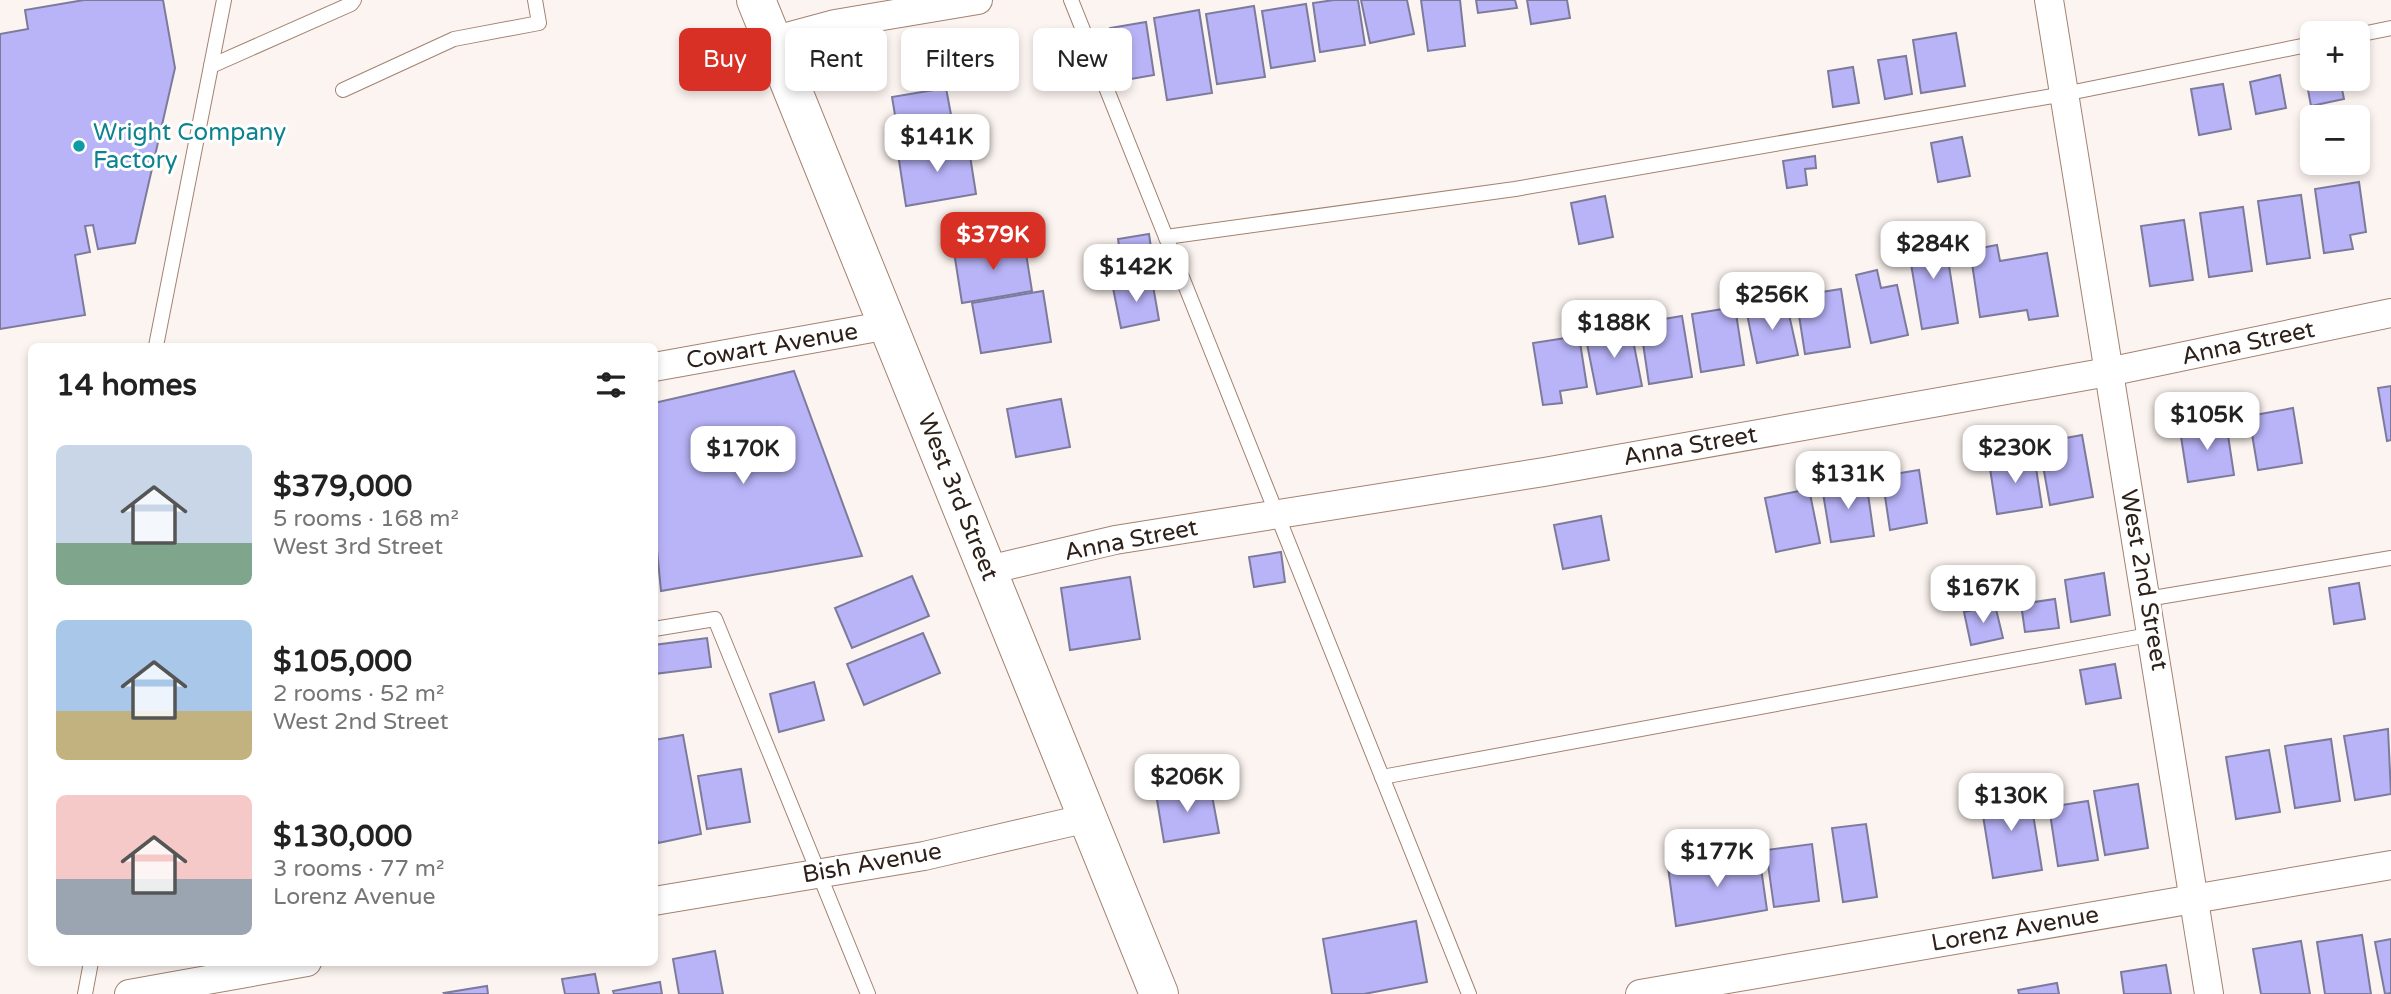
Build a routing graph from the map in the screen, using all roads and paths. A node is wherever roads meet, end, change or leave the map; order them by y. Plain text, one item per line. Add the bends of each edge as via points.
1 (225, 0) edge
2 (354, 0) edge
3 (535, 0) edge
4 (756, 0) edge
5 (978, 0) edge
6 (1071, 0) edge
7 (2049, 0) edge
8 (2391, 28) edge
9 (2370, 32) edge
10 (772, 40) junction
11 (2300, 46) edge
12 (211, 66) junction
13 (343, 90) dead end
14 (2064, 94) junction
15 (1166, 237) junction
16 (2391, 313) edge
17 (889, 325) junction
18 (157, 343) edge
19 (658, 366) edge
20 (2108, 372) junction
21 (1276, 514) junction
22 (2391, 558) edge
23 (988, 570) junction
24 (2147, 599) junction
25 (658, 628) edge
26 (2154, 634) junction
27 (1382, 777) junction
28 (1088, 818) junction
29 (2391, 865) edge
30 (816, 873) junction
31 (2195, 898) junction
32 (658, 900) edge
33 (90, 966) edge
34 (285, 966) edge
35 (85, 994) edge
36 (129, 994) edge
37 (868, 994) edge
38 (1159, 994) edge
39 (1469, 994) edge
40 (1640, 994) edge
41 (2209, 994) edge

1 - 12 lane
2 - 12 lane
3 - 13 lane via 539,23 454,39
4 - 10 main road, West 3rd Street
5 - 10 street via 835,24
6 - 15 lane
7 - 14 street, West 2nd Street
8 - 9 lane
10 - 17 main road, West 3rd Street
11 - 14 lane
12 - 18 lane
14 - 15 lane via 1515,189
14 - 20 street, West 2nd Street
15 - 21 lane
16 - 20 street, Anna Street
17 - 19 street, Cowart Avenue
17 - 23 main road, West 3rd Street
20 - 21 street, Anna Street
20 - 24 street, West 2nd Street
21 - 23 street, Anna Street via 1115,540
21 - 27 lane
22 - 24 lane
23 - 28 main road, West 3rd Street
24 - 26 street, West 2nd Street
25 - 30 lane via 715,619
26 - 27 lane
26 - 31 street, West 2nd Street
27 - 39 lane
28 - 30 street, Bish Avenue via 924,856
28 - 38 main road, West 3rd Street
29 - 31 street, Lorenz Avenue
30 - 32 street, Bish Avenue
30 - 37 lane
31 - 40 street, Lorenz Avenue
31 - 41 street, West 2nd Street
33 - 35 lane
34 - 36 street

